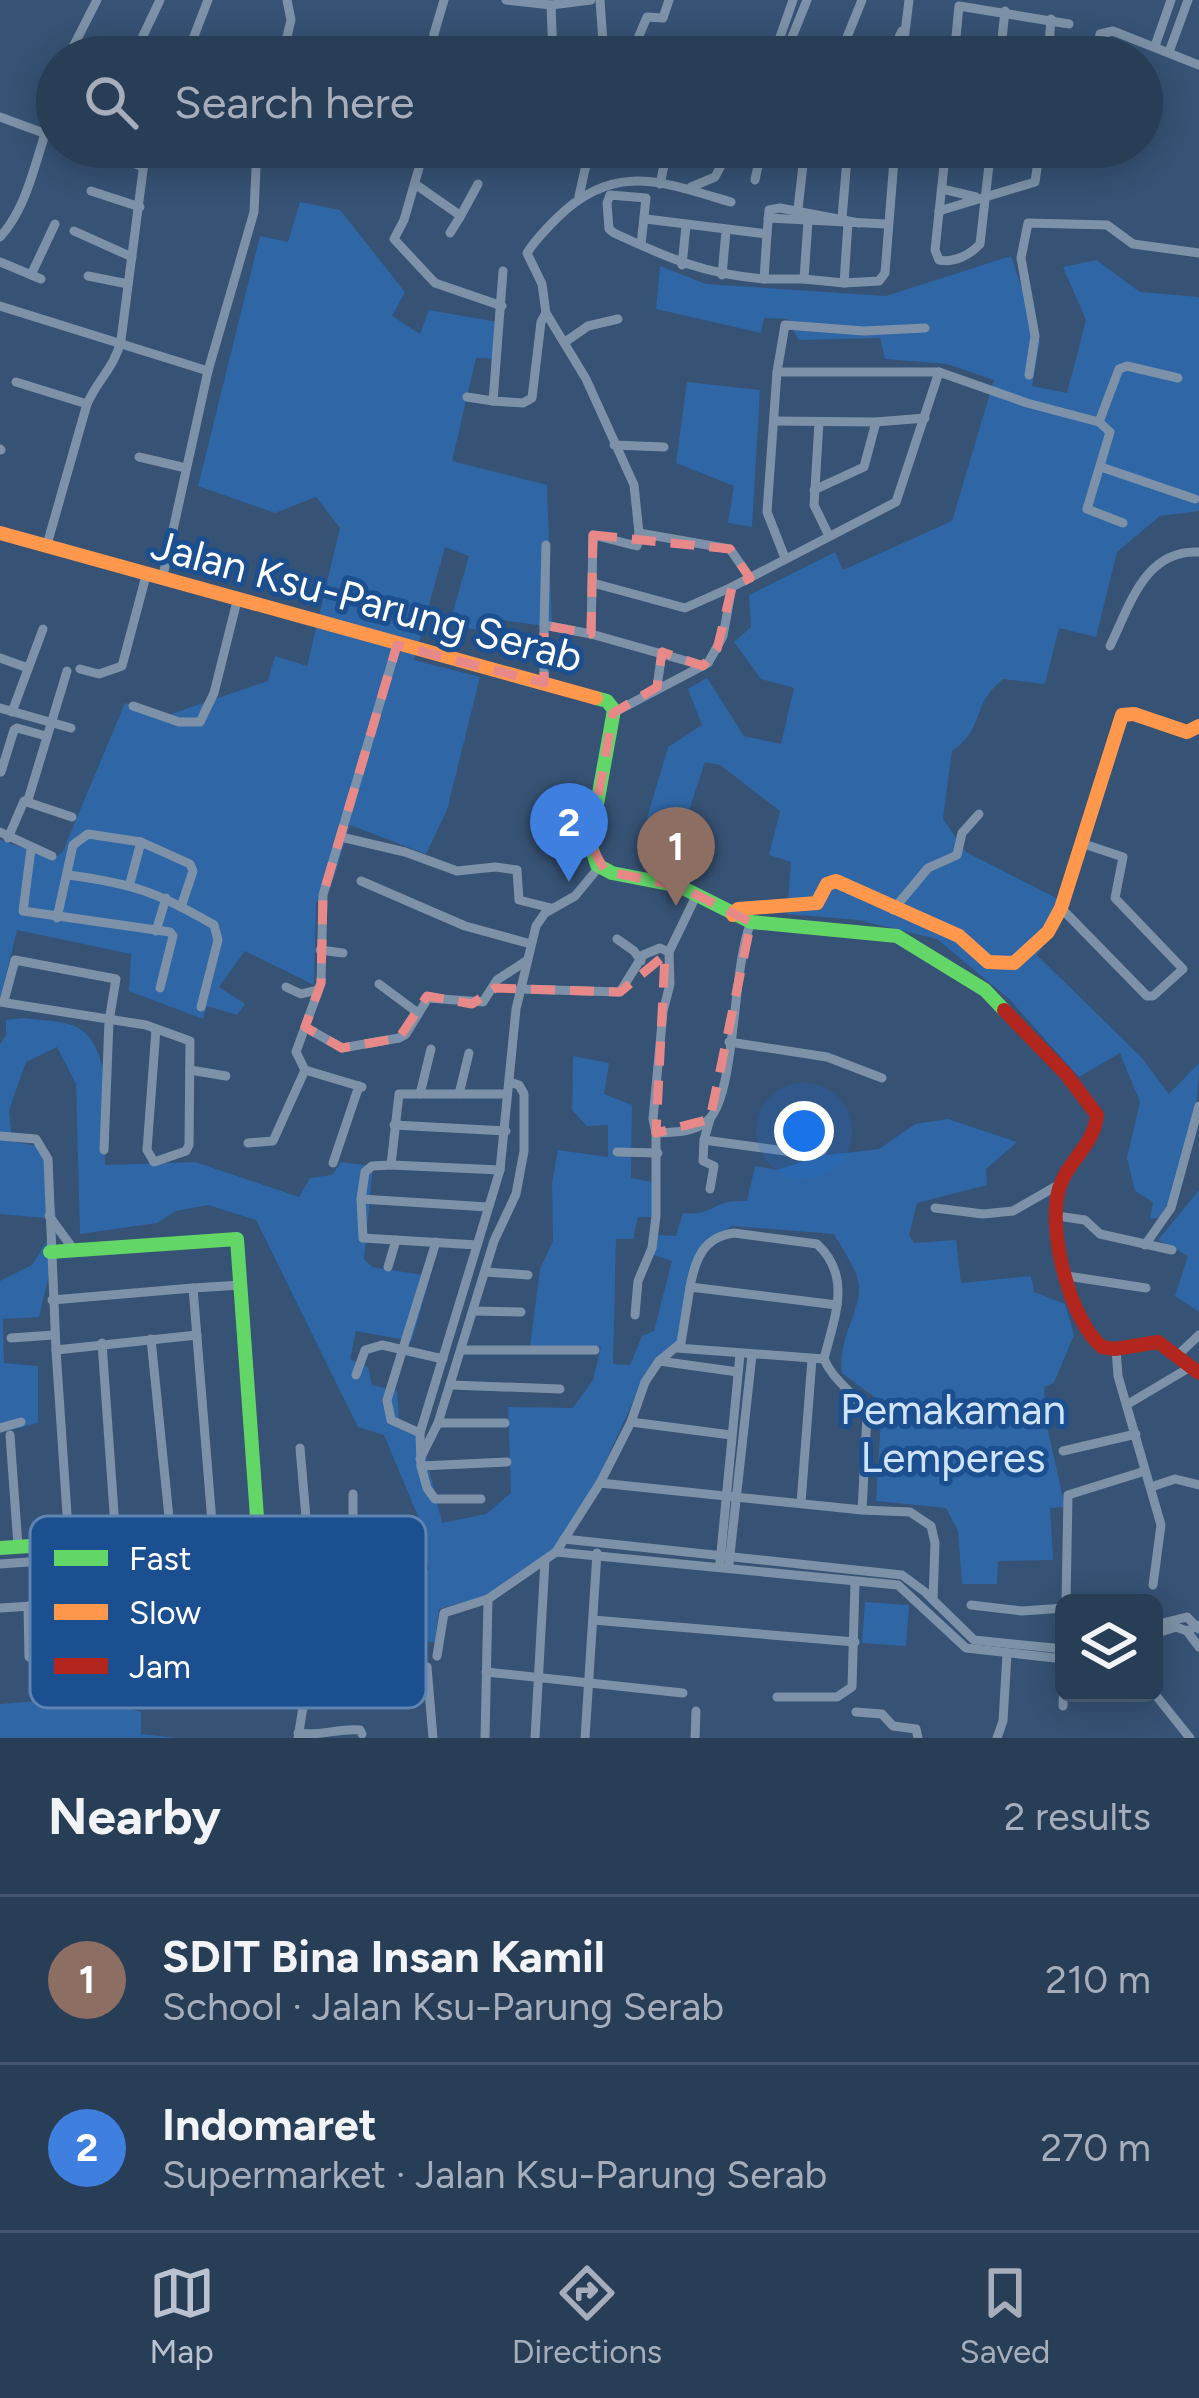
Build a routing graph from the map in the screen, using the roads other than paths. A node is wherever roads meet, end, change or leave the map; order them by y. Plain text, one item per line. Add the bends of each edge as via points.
1 (98, 0) edge
2 (160, 0) edge
3 (208, 0) edge
4 (287, 0) edge
5 (444, 0) edge
6 (506, 0) edge
7 (596, 0) edge
8 (669, 0) edge
9 (793, 0) edge
10 (807, 0) edge
11 (862, 0) edge
12 (910, 0) edge
13 (1026, 0) edge
14 (1038, 0) edge
15 (1184, 2) edge
16 (959, 3) edge
17 (550, 5) junction
18 (1005, 11) junction
19 (1029, 15) junction
20 (1052, 19) junction
21 (1070, 24) dead end
22 (904, 26) junction
23 (79, 36) edge
24 (144, 36) edge
25 (194, 36) edge
26 (288, 36) edge
27 (434, 36) edge
28 (552, 36) edge
29 (601, 36) edge
30 (638, 36) edge
31 (780, 36) edge
32 (792, 36) edge
33 (847, 36) edge
34 (899, 36) edge
35 (903, 36) edge
36 (956, 36) edge
37 (1002, 36) edge
38 (1050, 36) edge
39 (1161, 36) edge
40 (1163, 50) edge
41 (1169, 52) junction
42 (1199, 64) edge
43 (0, 117) edge
44 (36, 130) edge
45 (37, 168) edge
46 (141, 168) edge
47 (256, 168) edge
48 (420, 168) edge
49 (585, 168) edge
50 (663, 168) edge
51 (720, 168) edge
52 (758, 168) edge
53 (803, 168) edge
54 (847, 168) edge
55 (890, 168) edge
56 (944, 168) edge
57 (987, 168) edge
58 (1038, 168) edge
59 (755, 180) dead end
60 (415, 184) junction
61 (478, 184) dead end
62 (660, 184) junction
63 (684, 187) junction
64 (942, 189) junction
65 (91, 191) dead end
66 (579, 196) junction
67 (981, 197) junction
68 (731, 202) dead end
69 (140, 207) junction
70 (798, 209) junction
71 (939, 212) junction
72 (460, 217) junction
73 (768, 218) junction
74 (646, 219) junction
75 (808, 221) junction
76 (848, 222) junction
77 (55, 224) dead end
78 (886, 224) junction
79 (686, 226) junction
80 (74, 231) dead end
81 (726, 231) junction
82 (450, 233) dead end
83 (767, 234) junction
84 (0, 237) edge
85 (641, 245) junction
86 (1199, 253) edge
87 (132, 256) junction
88 (0, 262) edge
89 (682, 265) junction
90 (503, 271) dead end
91 (88, 275) dead end
92 (722, 275) junction
93 (764, 279) junction
94 (804, 279) junction
95 (128, 284) junction
96 (844, 284) junction
97 (0, 306) edge
98 (502, 306) junction
99 (580, 310) dead end
100 (546, 314) junction
101 (618, 319) dead end
102 (588, 326) junction
103 (926, 328) dead end
104 (565, 342) junction
105 (120, 346) junction
106 (208, 371) junction
107 (777, 372) junction
108 (939, 372) junction
109 (1029, 375) dead end
110 (1178, 378) dead end
111 (16, 382) dead end
112 (467, 397) dead end
113 (493, 400) junction
114 (87, 404) junction
115 (925, 418) junction
116 (774, 421) junction
117 (819, 422) junction
118 (876, 422) junction
119 (1099, 422) junction
120 (614, 445) junction
121 (664, 447) dead end
122 (139, 458) dead end
123 (1102, 466) junction
124 (186, 468) junction
125 (814, 490) junction
126 (1195, 499) dead end
127 (1123, 523) dead end
128 (0, 533) edge
129 (639, 533) junction
130 (829, 536) junction
131 (546, 545) dead end
132 (46, 548) junction
133 (1199, 551) edge
134 (785, 558) junction
135 (154, 578) junction
136 (750, 578) junction
137 (593, 583) junction
138 (732, 587) junction
139 (237, 601) junction
140 (544, 625) junction
141 (43, 628) dead end
142 (591, 634) junction
143 (397, 645) junction
144 (1110, 646) dead end
145 (662, 652) junction
146 (0, 658) edge
147 (703, 666) junction
148 (28, 668) junction
149 (80, 669) dead end
150 (68, 670) dead end
151 (544, 683) junction
152 (657, 687) junction
153 (134, 706) dead end
154 (6, 710) edge
155 (614, 713) junction
156 (50, 720) junction
157 (1199, 726) edge
158 (71, 728) dead end
159 (46, 736) junction
160 (1, 772) edge
161 (28, 800) junction
162 (979, 814) dead end
163 (72, 817) dead end
164 (4, 835) edge
165 (341, 837) junction
166 (141, 842) junction
167 (1081, 843) junction
168 (31, 849) junction
169 (52, 856) dead end
170 (599, 867) junction
171 (68, 875) junction
172 (361, 880) dead end
173 (130, 883) junction
174 (697, 895) junction
175 (166, 898) junction
176 (182, 907) junction
177 (551, 908) junction
178 (1061, 908) junction
179 (893, 910) junction
180 (733, 915) junction
181 (57, 918) junction
182 (751, 922) junction
183 (157, 931) junction
184 (617, 939) dead end
185 (531, 944) junction
186 (320, 950) junction
187 (669, 952) junction
188 (343, 953) dead end
189 (526, 961) junction
190 (641, 961) junction
191 (379, 984) dead end
192 (286, 987) dead end
193 (160, 988) dead end
194 (520, 989) junction
195 (317, 990) junction
196 (2, 1001) edge
197 (201, 1007) dead end
198 (418, 1013) junction
199 (109, 1021) junction
200 (305, 1027) junction
201 (156, 1029) junction
202 (729, 1042) junction
203 (430, 1049) dead end
204 (469, 1053) dead end
205 (190, 1070) junction
206 (304, 1070) junction
207 (226, 1076) dead end
208 (882, 1078) dead end
209 (509, 1082) junction
210 (420, 1094) junction
211 (459, 1094) junction
212 (507, 1094) junction
213 (1199, 1106) edge
214 (710, 1119) junction
215 (394, 1125) junction
216 (506, 1131) junction
217 (656, 1133) junction
218 (0, 1136) edge
219 (704, 1140) junction
220 (827, 1142) dead end
221 (248, 1143) dead end
222 (104, 1150) dead end
223 (617, 1151) dead end
224 (658, 1153) junction
225 (333, 1163) dead end
226 (391, 1165) junction
227 (499, 1174) junction
228 (519, 1183) junction
229 (1062, 1183) junction
230 (710, 1190) dead end
231 (361, 1199) junction
232 (488, 1207) junction
233 (935, 1208) dead end
234 (50, 1216) junction
235 (1057, 1216) junction
236 (396, 1240) junction
237 (436, 1242) junction
238 (477, 1245) junction
239 (1145, 1245) junction
240 (74, 1250) junction
241 (1172, 1250) dead end
242 (50, 1252) junction
243 (388, 1267) dead end
244 (486, 1272) junction
245 (528, 1275) dead end
246 (1067, 1276) junction
247 (242, 1285) junction
248 (690, 1287) junction
249 (193, 1288) junction
250 (1146, 1288) dead end
251 (52, 1300) junction
252 (837, 1305) junction
253 (475, 1311) junction
254 (521, 1312) dead end
255 (635, 1316) dead end
256 (55, 1334) junction
257 (1199, 1335) edge
258 (197, 1336) junction
259 (10, 1338) dead end
260 (151, 1339) junction
261 (102, 1343) junction
262 (402, 1348) junction
263 (677, 1348) junction
264 (1116, 1349) junction
265 (56, 1350) junction
266 (463, 1350) junction
267 (595, 1351) dead end
268 (740, 1354) junction
269 (1179, 1354) junction
270 (752, 1355) junction
271 (443, 1359) junction
272 (818, 1359) junction
273 (659, 1361) junction
274 (1196, 1370) edge
275 (738, 1372) junction
276 (356, 1375) dead end
277 (451, 1385) junction
278 (560, 1389) dead end
279 (1128, 1404) junction
280 (21, 1422) dead end
281 (631, 1422) junction
282 (505, 1423) dead end
283 (438, 1424) junction
284 (0, 1428) edge
285 (420, 1433) junction
286 (1136, 1434) junction
287 (731, 1435) junction
288 (10, 1436) dead end
289 (300, 1448) dead end
290 (1063, 1451) dead end
291 (6, 1454) edge
292 (507, 1462) dead end
293 (420, 1463) junction
294 (1145, 1471) junction
295 (600, 1483) junction
296 (1199, 1485) edge
297 (1151, 1487) junction
298 (353, 1494) dead end
299 (733, 1496) junction
300 (481, 1499) dead end
301 (14, 1502) junction
302 (0, 1503) edge
303 (801, 1503) junction
304 (862, 1510) junction
305 (67, 1516) edge
306 (114, 1516) edge
307 (169, 1516) edge
308 (211, 1516) edge
309 (254, 1516) edge
310 (307, 1516) edge
311 (354, 1516) edge
312 (564, 1540) junction
313 (18, 1546) junction
314 (30, 1547) edge
315 (0, 1548) edge
316 (556, 1552) junction
317 (597, 1553) junction
318 (30, 1558) edge
319 (545, 1560) junction
320 (0, 1564) edge
321 (724, 1564) junction
322 (935, 1574) junction
323 (908, 1577) junction
324 (854, 1582) junction
325 (1153, 1585) dead end
326 (1065, 1594) edge
327 (488, 1598) junction
328 (933, 1600) junction
329 (971, 1605) dead end
330 (28, 1606) joint
331 (1055, 1606) edge
332 (0, 1608) edge
333 (593, 1620) junction
334 (1189, 1626) edge
335 (965, 1641) junction
336 (854, 1642) junction
337 (1199, 1647) edge
338 (1055, 1648) edge
339 (1007, 1654) junction
340 (437, 1656) dead end
341 (29, 1657) dead end
342 (1055, 1658) edge
343 (426, 1666) edge
344 (485, 1672) junction
345 (539, 1678) junction
346 (590, 1682) junction
347 (683, 1693) dead end
348 (777, 1697) dead end
349 (1064, 1702) edge
350 (1161, 1702) edge
351 (1064, 1706) dead end
352 (696, 1712) dead end
353 (856, 1712) dead end
354 (362, 1734) dead end
355 (298, 1736) edge
356 (433, 1738) edge
357 (485, 1738) edge
358 (535, 1738) edge
359 (584, 1738) edge
360 (694, 1738) edge
361 (918, 1738) edge
362 (997, 1738) edge
363 (1190, 1738) edge

1 - 23 street
2 - 24 street
3 - 25 street
4 - 26 street
5 - 27 street
6 - 17 street
7 - 17 street
7 - 29 street
8 - 30 street via 662,19 646,17
9 - 31 street
10 - 32 street
11 - 33 street
12 - 22 street
13 - 19 street
14 - 19 street
15 - 39 street
15 - 41 street
16 - 18 street
16 - 36 street
17 - 28 street
18 - 19 street
18 - 37 street
19 - 20 street
20 - 21 street
20 - 38 street
22 - 34 street
22 - 35 street
40 - 41 street
41 - 42 street
43 - 44 street
45 - 84 street
46 - 69 street
47 - 106 street via 254,212
48 - 60 street
49 - 66 street
50 - 62 street
51 - 63 street
52 - 59 street
53 - 70 street
54 - 76 street
55 - 78 street
56 - 64 street
57 - 67 street
58 - 67 street via 1030,184
60 - 72 street
60 - 98 street via 394,238 435,283
61 - 72 street
62 - 63 street
62 - 66 street via 603,184
63 - 68 street
64 - 67 street
64 - 71 street
65 - 69 street
66 - 100 street via 527,253
67 - 71 street
67 - 71 street via 980,244 956,259 936,255
69 - 87 street
70 - 73 street via 771,208
70 - 76 street
72 - 82 street
73 - 75 street
73 - 83 street
74 - 79 street
74 - 85 street
74 - 85 street via 644,196 608,199 609,229
75 - 76 street
75 - 94 street
76 - 78 street
76 - 96 street
77 - 88 street via 36,277
78 - 96 street via 882,278
79 - 81 street
79 - 89 street
80 - 87 street
81 - 83 street
81 - 92 street
83 - 93 street
85 - 89 street
86 - 109 street via 1133,244 1107,225 1028,223 1022,258 1035,336
87 - 95 street
89 - 92 street
90 - 98 street
91 - 95 street
92 - 93 street
93 - 94 street
94 - 96 street
95 - 105 street
97 - 105 street
98 - 113 street
99 - 102 street
100 - 104 street
100 - 113 street via 532,398
101 - 102 street
102 - 104 street
103 - 107 street via 785,325
104 - 120 street
105 - 106 street
105 - 114 street
106 - 124 street
107 - 108 street
107 - 116 street
108 - 115 street
108 - 119 street
110 - 119 street via 1122,367
111 - 114 street
112 - 113 street
114 - 132 street
115 - 118 street
115 - 130 street via 896,502
116 - 117 street
116 - 134 street via 767,512
117 - 118 street
117 - 125 street
118 - 125 street via 864,467
119 - 123 street via 1109,432
120 - 121 street
120 - 129 street via 637,496
122 - 124 street
123 - 126 street
123 - 127 street via 1087,509
124 - 135 street
125 - 130 street
128 - 132 street, Jalan Ksu-Parung Serab
129 - 136 street via 730,549
129 - 137 street via 637,546 593,535
130 - 134 street
131 - 140 street
132 - 135 street, Jalan Ksu-Parung Serab
133 - 144 street via 1161,559
134 - 136 street
135 - 139 street, Jalan Ksu-Parung Serab
135 - 149 street via 122,666 99,674
136 - 138 street
137 - 138 street via 685,608
137 - 142 street
138 - 147 street via 723,636
139 - 143 street, Jalan Ksu-Parung Serab
139 - 153 street via 203,719 186,723
140 - 142 street
140 - 151 street
141 - 148 street
142 - 145 street
143 - 151 street, Jalan Ksu-Parung Serab
143 - 165 street
145 - 147 street
145 - 152 street
146 - 148 street
147 - 152 street
148 - 154 street
150 - 156 street
151 - 155 street, Jalan Ksu-Parung Serab via 607,700
152 - 155 street
154 - 156 street
155 - 170 street, Jalan Ksu-Parung Serab via 590,843
156 - 158 street
156 - 159 street
157 - 167 street via 1189,732 1122,716
159 - 160 street via 14,730
159 - 161 street
161 - 163 street
161 - 164 street
162 - 179 street via 957,855 928,868
164 - 168 street
165 - 177 street via 452,870 517,870 519,900
165 - 186 street via 323,895
166 - 171 street via 82,835
166 - 173 street
166 - 176 street via 193,867
167 - 178 street
167 - 178 street via 1124,857 1115,898 1184,969 1149,997
168 - 169 street
168 - 181 street via 22,909
170 - 174 street
170 - 177 street
171 - 173 street
171 - 181 street
172 - 185 street via 465,926
173 - 175 street
174 - 180 street
174 - 187 street
175 - 176 street
175 - 183 street
176 - 197 street via 218,932
177 - 185 street
178 - 179 street via 1028,953 998,965 959,936
179 - 180 street via 836,880 817,903
180 - 182 street
181 - 183 street
182 - 202 street
182 - 229 street via 887,933 985,990 1096,1113 1094,1133
183 - 193 street via 172,936
184 - 190 street
185 - 189 street
186 - 188 street
186 - 195 street
187 - 190 street via 660,948
187 - 217 street
189 - 194 street
189 - 198 street via 497,980 483,1002 430,997
190 - 194 street via 620,992
191 - 198 street
192 - 195 street
194 - 209 street
195 - 200 street
196 - 199 street
196 - 199 street via 16,960 113,977
198 - 200 street via 402,1037 352,1049
199 - 201 street
199 - 222 street
200 - 206 street via 296,1052
201 - 205 street via 190,1042
201 - 205 street via 150,1161 186,1150
202 - 208 street via 832,1058
202 - 214 street
203 - 210 street
204 - 211 street
205 - 207 street
206 - 221 street via 274,1141
206 - 225 street via 362,1087
209 - 212 street
209 - 228 street via 524,1094
210 - 211 street
210 - 215 street via 398,1095
211 - 212 street
212 - 216 street
213 - 239 street via 1165,1219
214 - 217 street via 688,1131
214 - 219 street
215 - 216 street
215 - 226 street
216 - 227 street
217 - 224 street
218 - 234 street via 43,1145
219 - 220 street via 807,1154
219 - 230 street via 703,1161 715,1166
223 - 224 street
224 - 255 street via 653,1241
226 - 227 street
226 - 231 street via 366,1170
227 - 228 street
227 - 232 street
228 - 244 street
229 - 233 street via 1013,1210
229 - 235 street
231 - 232 street
231 - 236 street via 364,1238
232 - 238 street
234 - 240 street
234 - 242 street
235 - 239 street
235 - 246 street
236 - 237 street
236 - 243 street
237 - 238 street
237 - 262 street
238 - 271 street
239 - 241 street
240 - 242 street
240 - 247 street via 235,1238
242 - 251 street
244 - 245 street
244 - 253 street
246 - 250 street
246 - 264 street via 1090,1340
247 - 249 street
247 - 309 street
248 - 252 street
248 - 252 street via 697,1258 720,1235 805,1240 836,1268
248 - 263 street
249 - 251 street
249 - 258 street
251 - 256 street
252 - 272 street
253 - 254 street
253 - 266 street
256 - 259 street
256 - 265 street
257 - 269 street
258 - 260 street
258 - 308 street
260 - 261 street
260 - 307 street
261 - 265 street
261 - 306 street
262 - 271 street
262 - 276 street via 368,1347
262 - 285 street via 388,1414
263 - 268 street
263 - 273 street
264 - 269 street via 1158,1342
264 - 279 street
265 - 305 street
266 - 267 street
266 - 277 street
268 - 270 street
268 - 275 street
269 - 274 street
270 - 272 street
270 - 299 street
271 - 285 street
272 - 303 street
272 - 304 street via 868,1415
273 - 275 street
273 - 281 street
274 - 279 street
275 - 287 street
277 - 278 street
277 - 283 street
279 - 286 street
280 - 284 street
281 - 287 street
281 - 295 street
282 - 283 street
283 - 293 street
285 - 293 street
286 - 290 street
286 - 294 street
287 - 299 street
288 - 291 street
289 - 310 street
291 - 301 street
292 - 293 street
293 - 300 street via 435,1498
294 - 297 street
294 - 326 street via 1068,1495
295 - 299 street
295 - 312 street
296 - 297 street via 1174,1479
297 - 325 street via 1161,1532
298 - 311 street
299 - 303 street
299 - 321 street
301 - 302 street
301 - 313 street
303 - 304 street
304 - 322 street via 923,1518 935,1537
312 - 316 street
312 - 321 street
313 - 314 street
313 - 315 street
316 - 317 street
316 - 319 street
317 - 321 street
317 - 333 street
318 - 320 street
319 - 327 street
319 - 345 street
321 - 323 street
321 - 324 street
322 - 323 street
322 - 328 street
323 - 328 street
324 - 335 street via 902,1586
324 - 336 street
327 - 340 street via 442,1615
327 - 344 street
328 - 335 street
329 - 331 street
330 - 332 street
330 - 341 street
333 - 336 street
333 - 346 street
334 - 337 street
335 - 338 street
335 - 339 street
336 - 348 street via 848,1692
339 - 342 street
339 - 362 street
343 - 356 street
344 - 345 street
344 - 357 street
345 - 346 street
345 - 358 street
346 - 347 street
346 - 359 street
349 - 351 street
350 - 363 street
352 - 360 street
353 - 361 street via 883,1714 893,1726 916,1729
354 - 355 street

